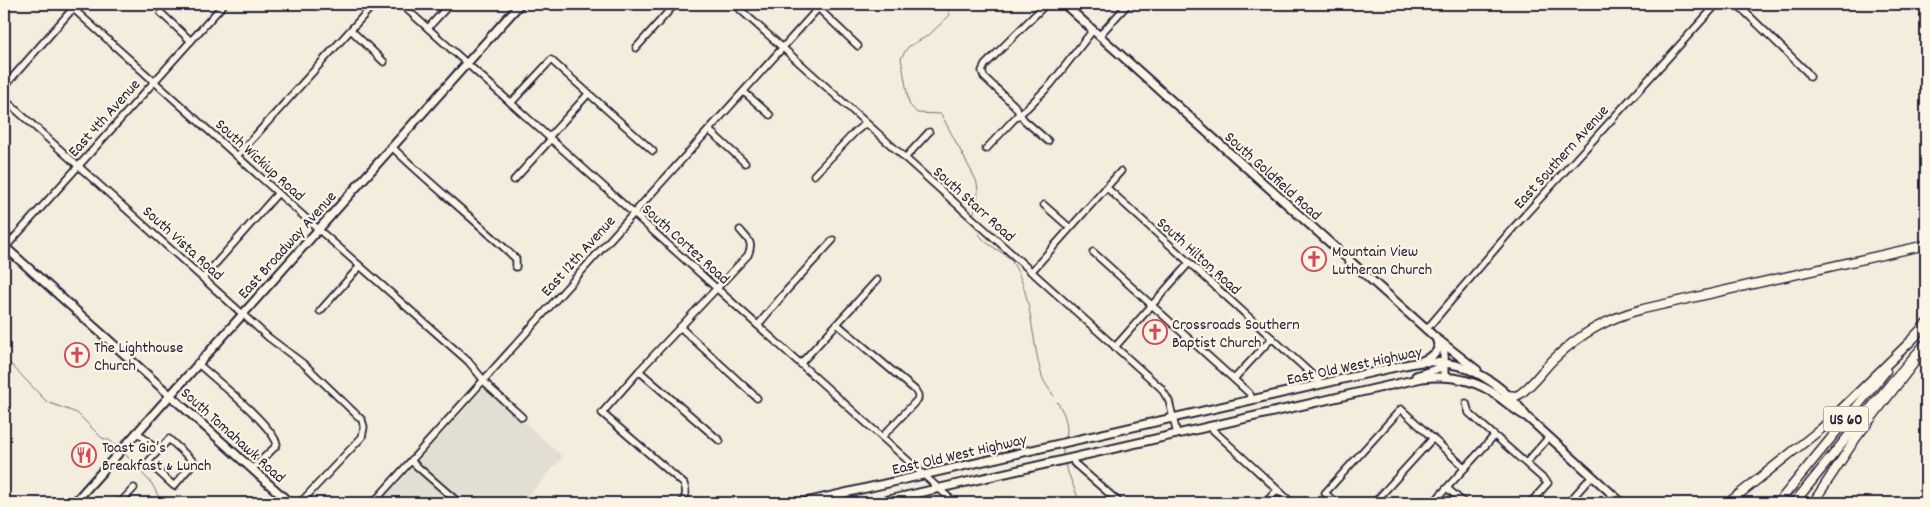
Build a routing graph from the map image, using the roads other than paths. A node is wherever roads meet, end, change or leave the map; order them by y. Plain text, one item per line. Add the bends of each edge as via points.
1 (224, 4) edge
2 (374, 4) edge
3 (401, 4) edge
4 (450, 4) edge
5 (520, 4) edge
6 (675, 4) edge
7 (734, 4) edge
8 (1046, 4) edge
9 (1064, 4) edge
10 (1128, 4) edge
11 (1717, 4) edge
12 (1737, 4) edge
13 (73, 5) edge
14 (820, 6) edge
15 (161, 13) dead end
16 (428, 28) junction
17 (351, 30) junction
18 (1096, 33) junction
19 (191, 40) junction
20 (858, 46) dead end
21 (636, 48) dead end
22 (783, 48) junction
23 (384, 62) dead end
24 (466, 63) junction
25 (1810, 77) dead end
26 (154, 81) junction
27 (4, 87) edge
28 (744, 92) junction
29 (589, 93) junction
30 (4, 99) edge
31 (511, 103) junction
32 (1020, 113) junction
33 (770, 115) dead end
34 (866, 123) junction
35 (710, 131) junction
36 (929, 132) dead end
37 (550, 138) junction
38 (1048, 141) dead end
39 (392, 147) junction
40 (986, 149) dead end
41 (653, 151) dead end
42 (237, 156) junction
43 (905, 158) junction
44 (745, 163) dead end
45 (78, 166) junction
46 (1121, 171) dead end
47 (814, 175) dead end
48 (514, 180) dead end
49 (1106, 187) junction
50 (278, 193) junction
51 (1044, 205) dead end
52 (634, 213) junction
53 (1070, 228) junction
54 (318, 229) junction
55 (740, 230) dead end
56 (833, 240) dead end
57 (1926, 244) edge
58 (4, 247) edge
59 (1093, 252) dead end
60 (1189, 263) junction
61 (360, 266) junction
62 (516, 266) dead end
63 (1031, 272) junction
64 (203, 278) junction
65 (877, 280) dead end
66 (717, 288) junction
67 (1151, 305) junction
68 (320, 311) dead end
69 (242, 313) junction
70 (837, 324) junction
71 (1926, 324) edge
72 (758, 325) junction
73 (680, 327) junction
74 (1426, 330) junction
75 (1916, 336) junction
76 (1272, 338) junction
77 (1436, 338) junction
78 (1926, 343) edge
79 (1115, 347) junction
80 (1926, 350) edge
81 (1420, 362) junction
82 (1444, 362) junction
83 (197, 363) junction
84 (801, 363) junction
85 (639, 370) junction
86 (1444, 377) junction
87 (1487, 378) junction
88 (1234, 379) junction
89 (484, 380) junction
90 (1319, 385) junction
91 (1391, 385) junction
92 (170, 395) junction
93 (1507, 395) junction
94 (757, 398) dead end
95 (1253, 400) junction
96 (1466, 403) dead end
97 (522, 417) dead end
98 (1174, 418) junction
99 (1527, 418) junction
100 (1211, 427) junction
101 (137, 432) junction
102 (1177, 434) junction
103 (1494, 436) junction
104 (882, 437) junction
105 (1549, 437) junction
106 (1433, 438) junction
107 (720, 441) dead end
108 (158, 450) junction
109 (1066, 460) junction
110 (411, 461) junction
111 (1526, 463) junction
112 (1465, 468) junction
113 (252, 469) junction
114 (925, 476) junction
115 (1592, 476) junction
116 (134, 488) dead end
117 (1447, 488) junction
118 (938, 489) junction
119 (1277, 490) junction
120 (74, 503) edge
121 (122, 503) edge
122 (290, 503) edge
123 (300, 503) edge
124 (373, 503) edge
125 (459, 503) edge
126 (682, 503) edge
127 (801, 503) edge
128 (875, 503) edge
129 (954, 503) edge
130 (1120, 503) edge
131 (1266, 503) edge
132 (1292, 503) edge
133 (1336, 503) edge
134 (1374, 503) edge
135 (1433, 503) edge
136 (1464, 503) edge
137 (1530, 503) edge
138 (1568, 503) edge
139 (1622, 503) edge
140 (1728, 503) edge
141 (1778, 503) edge
142 (1794, 503) edge
143 (1813, 503) edge

1 - 19 street, East 4th Avenue
2 - 17 street
3 - 16 street, South Cortez Road
4 - 16 street
5 - 24 main road, East Broadway Avenue
6 - 21 street
7 - 22 street, South Starr Road
8 - 32 street via 982,71 984,77
9 - 18 main road, South Goldfield Road
10 - 18 street
11 - 74 street, East Southern Avenue via 1514,227
12 - 25 street
13 - 26 street, South Wickiup Road
13 - 27 street
14 - 20 street
14 - 22 street, East 12th Avenue
15 - 19 street
16 - 24 street, South Cortez Road
17 - 23 street
17 - 42 street
18 - 32 street
18 - 74 main road, South Goldfield Road
19 - 26 street, East 4th Avenue
22 - 28 street, East 12th Avenue
22 - 34 street, South Starr Road
24 - 31 street, South Cortez Road
24 - 39 main road, East Broadway Avenue
26 - 42 street, South Wickiup Road
26 - 45 street, East 4th Avenue
28 - 33 street
28 - 35 street, East 12th Avenue
29 - 31 street via 551,60
29 - 37 street
29 - 41 street
30 - 45 street, South Vista Road
31 - 37 street, South Cortez Road
32 - 38 street
32 - 40 street
34 - 43 street, South Starr Road
34 - 47 street
35 - 44 street
35 - 52 street, East 12th Avenue
36 - 43 street
37 - 48 street
37 - 52 street, South Cortez Road
39 - 54 main road, East Broadway Avenue
39 - 62 street via 498,241 516,259
42 - 50 street, South Wickiup Road
43 - 63 street, South Starr Road
45 - 58 street, East 4th Avenue
45 - 64 street, South Vista Road
46 - 49 street
49 - 53 street
49 - 60 street, South Hilton Road
50 - 54 street, South Wickiup Road
50 - 64 street
51 - 53 street
52 - 66 street, South Cortez Road
52 - 89 street, East 12th Avenue
53 - 63 street
54 - 61 street, South Wickiup Road
54 - 69 main road, East Broadway Avenue
55 - 66 street via 751,248
56 - 72 street
57 - 93 highway via 1613,318 1587,331 1568,346 1520,394
58 - 92 main road, South Tomahawk Road
59 - 67 street
60 - 67 street
60 - 76 street, South Hilton Road
61 - 68 street
61 - 89 street, South Wickiup Road via 468,361
63 - 79 street, South Starr Road
64 - 69 street, South Vista Road
65 - 70 street
66 - 72 street, South Cortez Road
66 - 73 street
67 - 79 street
67 - 88 street
69 - 83 main road, East Broadway Avenue
69 - 123 street, South Vista Road via 308,368 362,420 362,436
70 - 84 street
70 - 104 street via 918,395 918,399
71 - 75 highway, US 60
72 - 84 street, South Cortez Road
73 - 85 street
73 - 94 street
74 - 77 main road, South Goldfield Road
75 - 140 highway via 1821,429
75 - 141 highway, US 60
76 - 88 street
76 - 90 street, South Hilton Road via 1318,380
77 - 81 main road via 1436,353
77 - 82 main road via 1444,351
77 - 87 main road, South Goldfield Road
78 - 142 highway, US 60
79 - 98 street, South Starr Road via 1164,392
80 - 143 highway via 1856,438
81 - 82 main road, East Old West Highway
81 - 90 main road, East Old West Highway
82 - 86 main road
82 - 87 main road, East Old West Highway
82 - 91 main road via 1439,368
83 - 92 main road, East Broadway Avenue
83 - 113 street via 270,430 277,444
84 - 104 street, South Cortez Road
85 - 107 street
85 - 126 street via 602,413 684,484 686,496
86 - 91 main road, East Old West Highway
86 - 99 main road, East Old West Highway via 1466,380 1483,387
87 - 93 main road, East Old West Highway
88 - 95 street
89 - 97 street, South Wickiup Road
89 - 110 street, East 12th Avenue
90 - 95 main road, East Old West Highway
91 - 100 main road, East Old West Highway
92 - 101 main road, East Broadway Avenue
92 - 113 main road, South Tomahawk Road
93 - 99 main road, East Old West Highway
95 - 98 main road, East Old West Highway
96 - 103 street via 1469,412
98 - 102 street, South Starr Road
98 - 114 main road, East Old West Highway
99 - 105 main road
100 - 102 main road, East Old West Highway
100 - 119 street
101 - 108 street
101 - 120 main road, East Broadway Avenue
102 - 109 main road, East Old West Highway
103 - 111 street
103 - 112 street
104 - 114 street, South Cortez Road
105 - 111 street
105 - 115 main road
106 - 112 street
106 - 133 street via 1401,408 1325,493
106 - 134 street
108 - 108 street via 148,462 174,486 194,462 169,438
109 - 118 main road, East Old West Highway
109 - 130 street via 1074,462
110 - 124 street, East 12th Avenue
110 - 125 street
111 - 137 street via 1548,483
112 - 117 street
113 - 122 main road, South Tomahawk Road
114 - 118 street, South Cortez Road
114 - 127 main road, East Old West Highway
115 - 138 street
115 - 139 main road
116 - 121 street
117 - 135 street
117 - 136 street
118 - 128 main road, East Old West Highway
118 - 129 street, South Cortez Road
119 - 131 street
119 - 132 street

